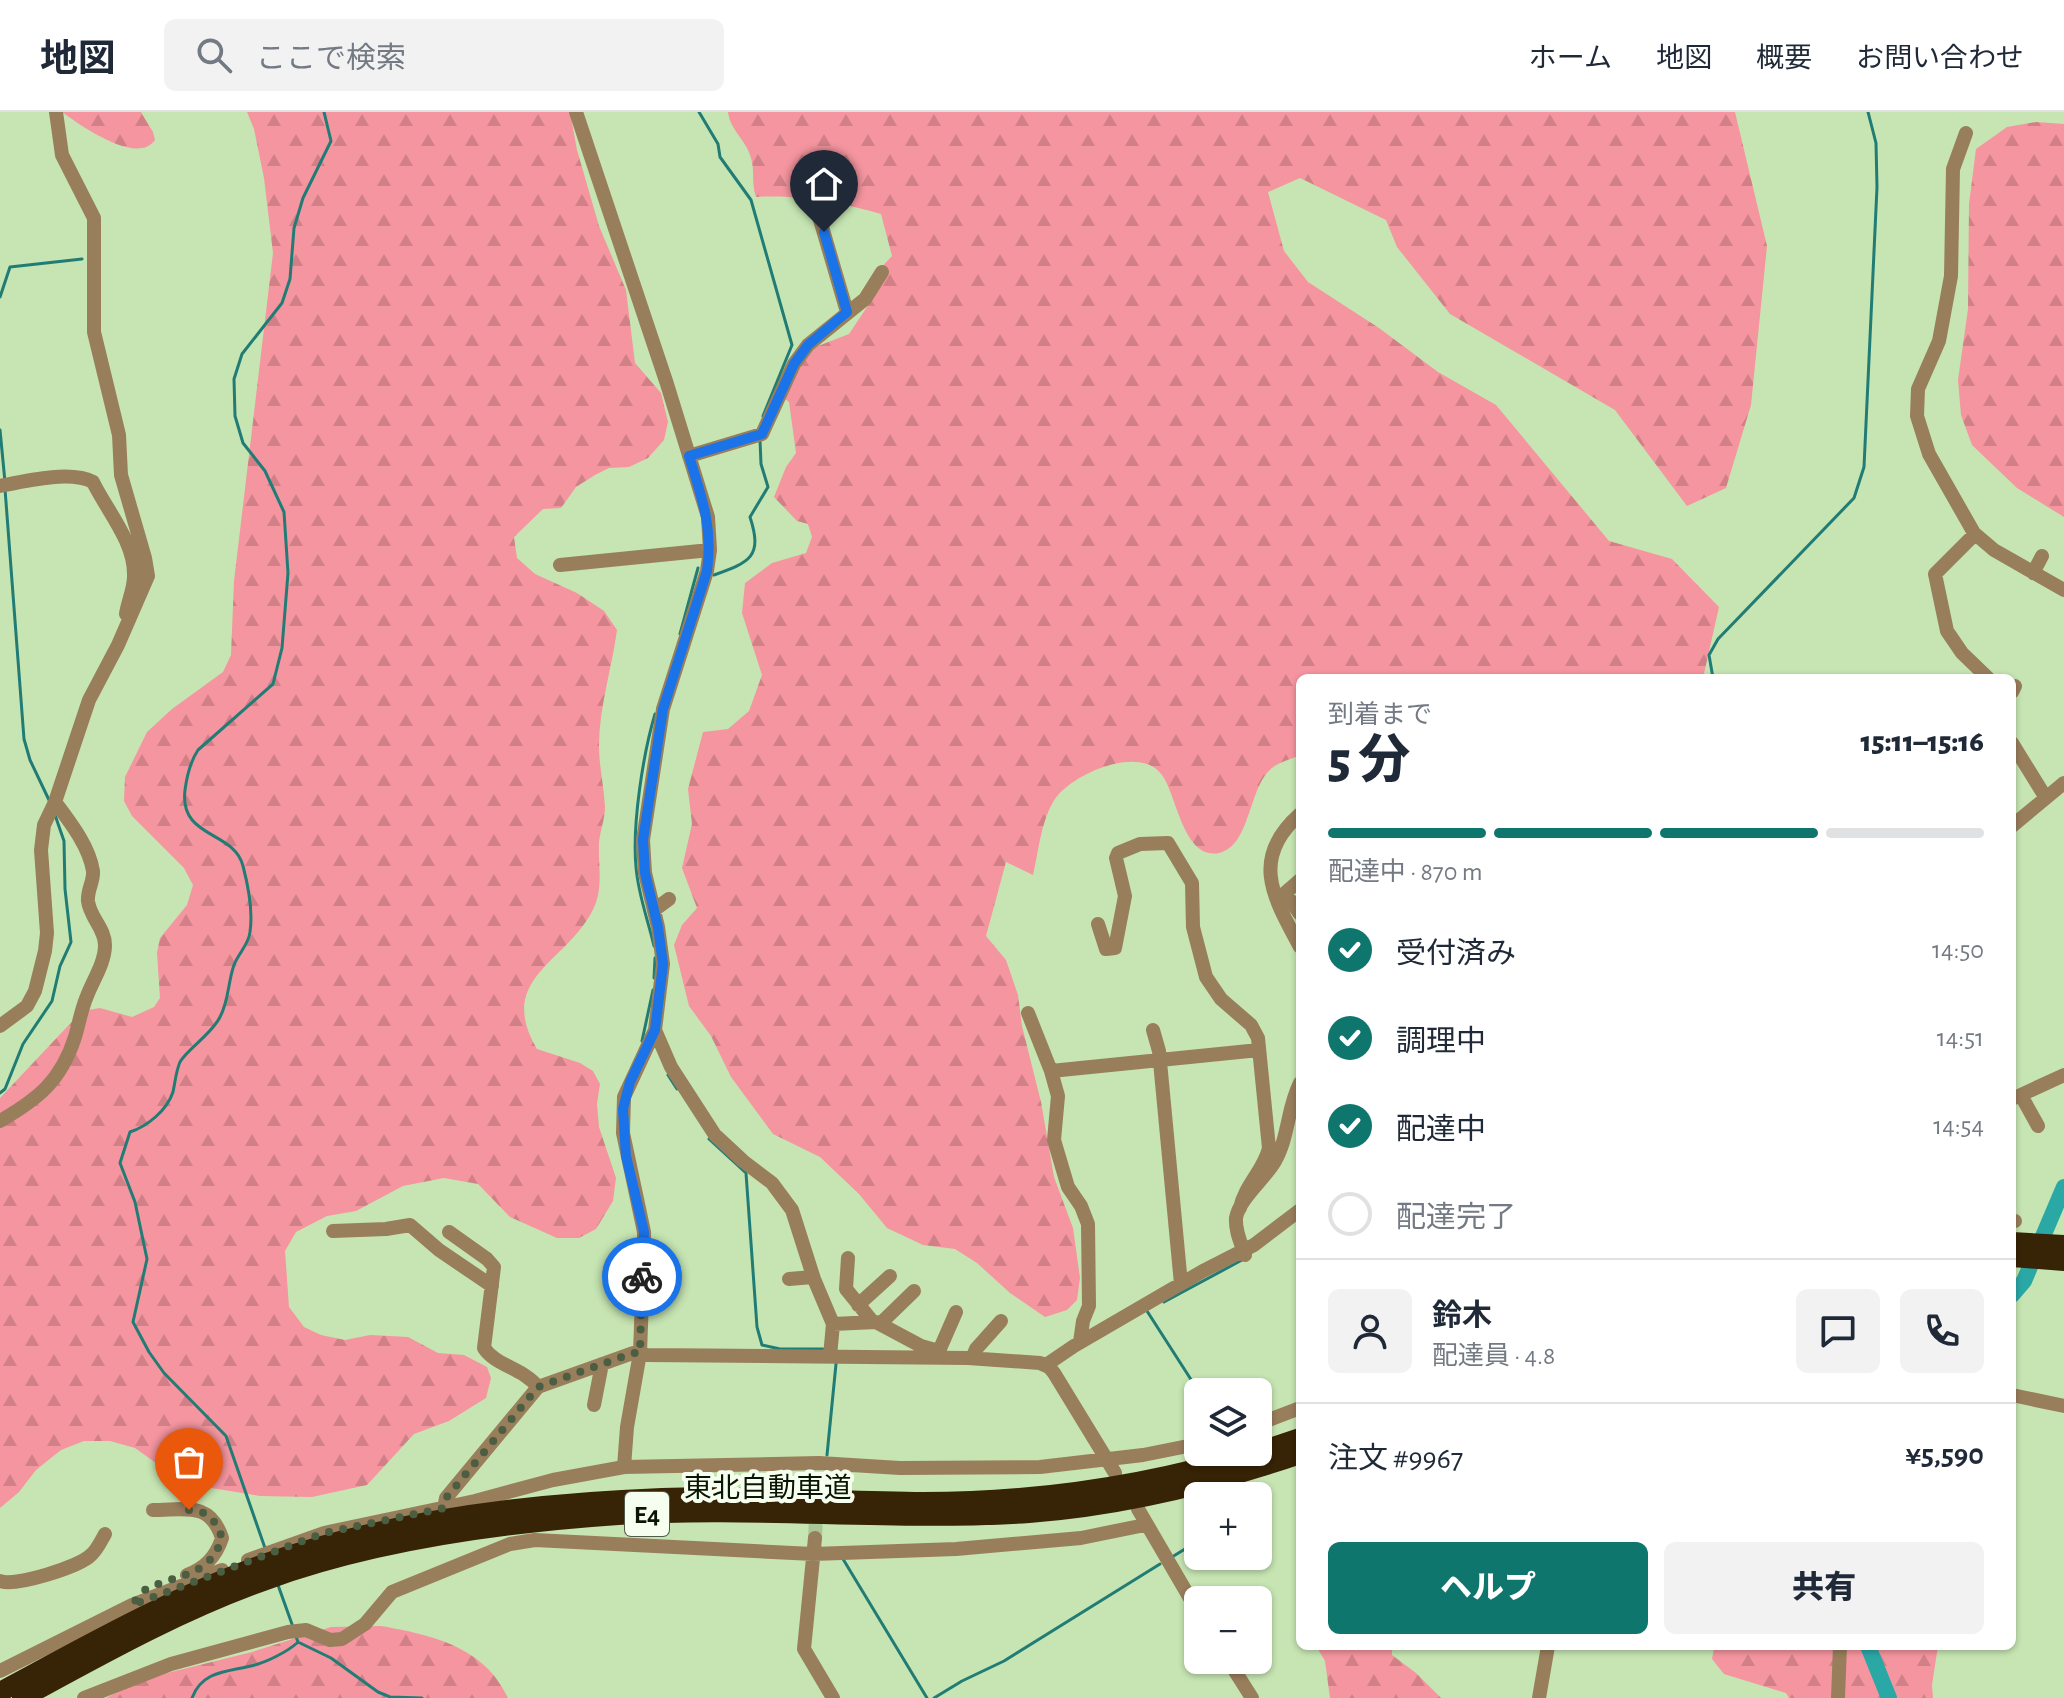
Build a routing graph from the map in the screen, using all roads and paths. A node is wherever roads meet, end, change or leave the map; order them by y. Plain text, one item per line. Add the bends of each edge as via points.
1 (56, 112) edge
2 (576, 112) edge
3 (1966, 133) dead end
4 (816, 206) dead end
5 (882, 272) dead end
6 (847, 312) junction
7 (689, 456) junction
8 (0, 486) edge
9 (1975, 534) junction
10 (710, 550) junction
11 (2042, 556) dead end
12 (560, 565) dead end
13 (2033, 573) junction
14 (2064, 590) edge
15 (128, 622) junction
16 (1984, 674) edge
17 (2016, 749) edge
18 (2064, 783) edge
19 (2046, 798) junction
20 (52, 806) junction
21 (1296, 818) edge
22 (2016, 823) edge
23 (1296, 883) edge
24 (669, 899) dead end
25 (1296, 908) edge
26 (654, 910) junction
27 (1098, 924) dead end
28 (1296, 940) edge
29 (1028, 1013) dead end
30 (0, 1026) edge
31 (655, 1030) junction
32 (1153, 1030) dead end
33 (1259, 1050) junction
34 (1159, 1060) junction
35 (1051, 1071) junction
36 (2064, 1075) edge
37 (1296, 1090) edge
38 (2017, 1098) edge
39 (0, 1121) edge
40 (2038, 1126) dead end
41 (1240, 1208) junction
42 (1296, 1213) edge
43 (2016, 1230) edge
44 (333, 1231) dead end
45 (449, 1232) dead end
46 (463, 1241) junction
47 (1244, 1253) junction
48 (2060, 1253) edge
49 (2016, 1257) edge
50 (451, 1258) junction
51 (848, 1258) dead end
52 (890, 1276) dead end
53 (813, 1277) junction
54 (789, 1279) dead end
55 (1181, 1284) junction
56 (492, 1286) junction
57 (914, 1291) dead end
58 (858, 1305) junction
59 (956, 1312) dead end
60 (1001, 1321) dead end
61 (876, 1323) junction
62 (833, 1324) junction
63 (1080, 1342) junction
64 (640, 1353) junction
65 (941, 1354) junction
66 (830, 1356) junction
67 (972, 1358) junction
68 (602, 1364) junction
69 (1046, 1365) junction
70 (538, 1387) junction
71 (2016, 1396) edge
72 (594, 1405) dead end
73 (2064, 1406) edge
74 (1296, 1410) edge
75 (1272, 1419) edge
76 (1296, 1439) edge
77 (1272, 1447) edge
78 (1184, 1448) edge
79 (1296, 1455) edge
80 (819, 1463) junction
81 (1111, 1466) junction
82 (1208, 1466) edge
83 (624, 1467) junction
84 (818, 1479) tunnel mouth
85 (444, 1508) junction
86 (1138, 1509) dead end
87 (153, 1510) dead end
88 (1145, 1525) junction
89 (105, 1534) dead end
90 (815, 1538) tunnel mouth
91 (824, 1554) junction
92 (0, 1581) edge
93 (1184, 1589) edge
94 (132, 1605) junction
95 (1547, 1650) edge
96 (1840, 1650) edge
97 (0, 1671) edge
98 (1237, 1674) edge
99 (0, 1692) edge
100 (22, 1698) edge
101 (84, 1698) edge
102 (833, 1698) edge
103 (1252, 1698) edge
104 (1539, 1698) edge
105 (1838, 1698) edge

1 - 15 street via 62,155 94,218 94,332 119,435 126,500 148,576
2 - 7 street
3 - 9 street via 1953,169 1951,276 1939,341 1921,377 1916,407 1929,454
4 - 6 street
5 - 6 street via 865,299
6 - 7 street via 794,364 762,434
7 - 10 street via 708,517
8 - 15 street via 84,477 93,482 133,559
9 - 13 street
9 - 16 street via 1935,574 1947,631
10 - 12 street
10 - 26 street via 663,709 651,780 642,853
11 - 13 street
13 - 14 street
15 - 20 street via 89,700
17 - 19 street
18 - 19 street
19 - 22 street
20 - 30 street via 41,837 45,951 27,1006
20 - 39 street via 83,843 90,862 88,898 92,919 103,932 104,952 69,1053 53,1081 35,1100
21 - 28 street via 1271,851 1270,872 1274,899
23 - 25 street via 1285,893
24 - 26 street
26 - 31 street via 663,964
27 - 33 street via 1106,949 1115,948 1125,896 1118,853 1140,844 1168,843 1192,883 1193,927 1206,977 1221,999 1251,1025
29 - 35 street
31 - 53 street via 671,1067 715,1135 772,1183 792,1210
31 - 64 street via 623,1109 626,1156 644,1232
32 - 34 street
33 - 34 street
33 - 41 street via 1269,1148
34 - 35 street
34 - 55 street
35 - 63 street via 1058,1096 1054,1140 1068,1187 1088,1224 1089,1306
36 - 38 street
37 - 41 street via 1279,1153
38 - 40 street
41 - 47 street via 1236,1230
42 - 47 street
43 - 48 highway
44 - 50 street via 410,1225
45 - 46 street
46 - 50 street
46 - 56 street via 494,1267
47 - 55 street
48 - 49 highway
50 - 56 street
51 - 58 street via 846,1289
52 - 58 street
53 - 54 street
53 - 62 street
55 - 63 street
56 - 70 street via 484,1348 489,1356 530,1376
57 - 61 street
58 - 61 street
59 - 65 street
60 - 67 street
61 - 62 street
61 - 65 street
62 - 66 street
63 - 69 street
64 - 66 street
64 - 68 street
64 - 83 street
65 - 66 street
65 - 67 street
67 - 69 street
68 - 70 street
68 - 72 street
69 - 81 street
70 - 85 street via 446,1498
71 - 73 street
74 - 75 street
76 - 77 highway, 東北自動車道 / E4
78 - 81 street
79 - 100 highway, 東北自動車道 / E4 via 1175,1490 1030,1513 619,1515 414,1542 314,1565 234,1592
80 - 81 street via 900,1468
80 - 83 street
80 - 84 street
82 - 99 highway, 東北自動車道 / E4 via 1122,1485 1029,1497 925,1502 664,1498 528,1508 412,1526 309,1551 228,1579
83 - 85 street
85 - 94 street via 324,1533
86 - 88 street
87 - 94 street via 200,1510 213,1518 222,1538 214,1557 199,1570 144,1591
88 - 91 street via 1068,1539
88 - 93 street
89 - 92 street via 82,1561 22,1580
90 - 91 street
91 - 101 street via 535,1540 510,1544 392,1592 365,1624 342,1639 306,1630 288,1632 171,1664
91 - 102 street via 804,1649
94 - 97 street
95 - 104 street
96 - 105 street
98 - 103 street

